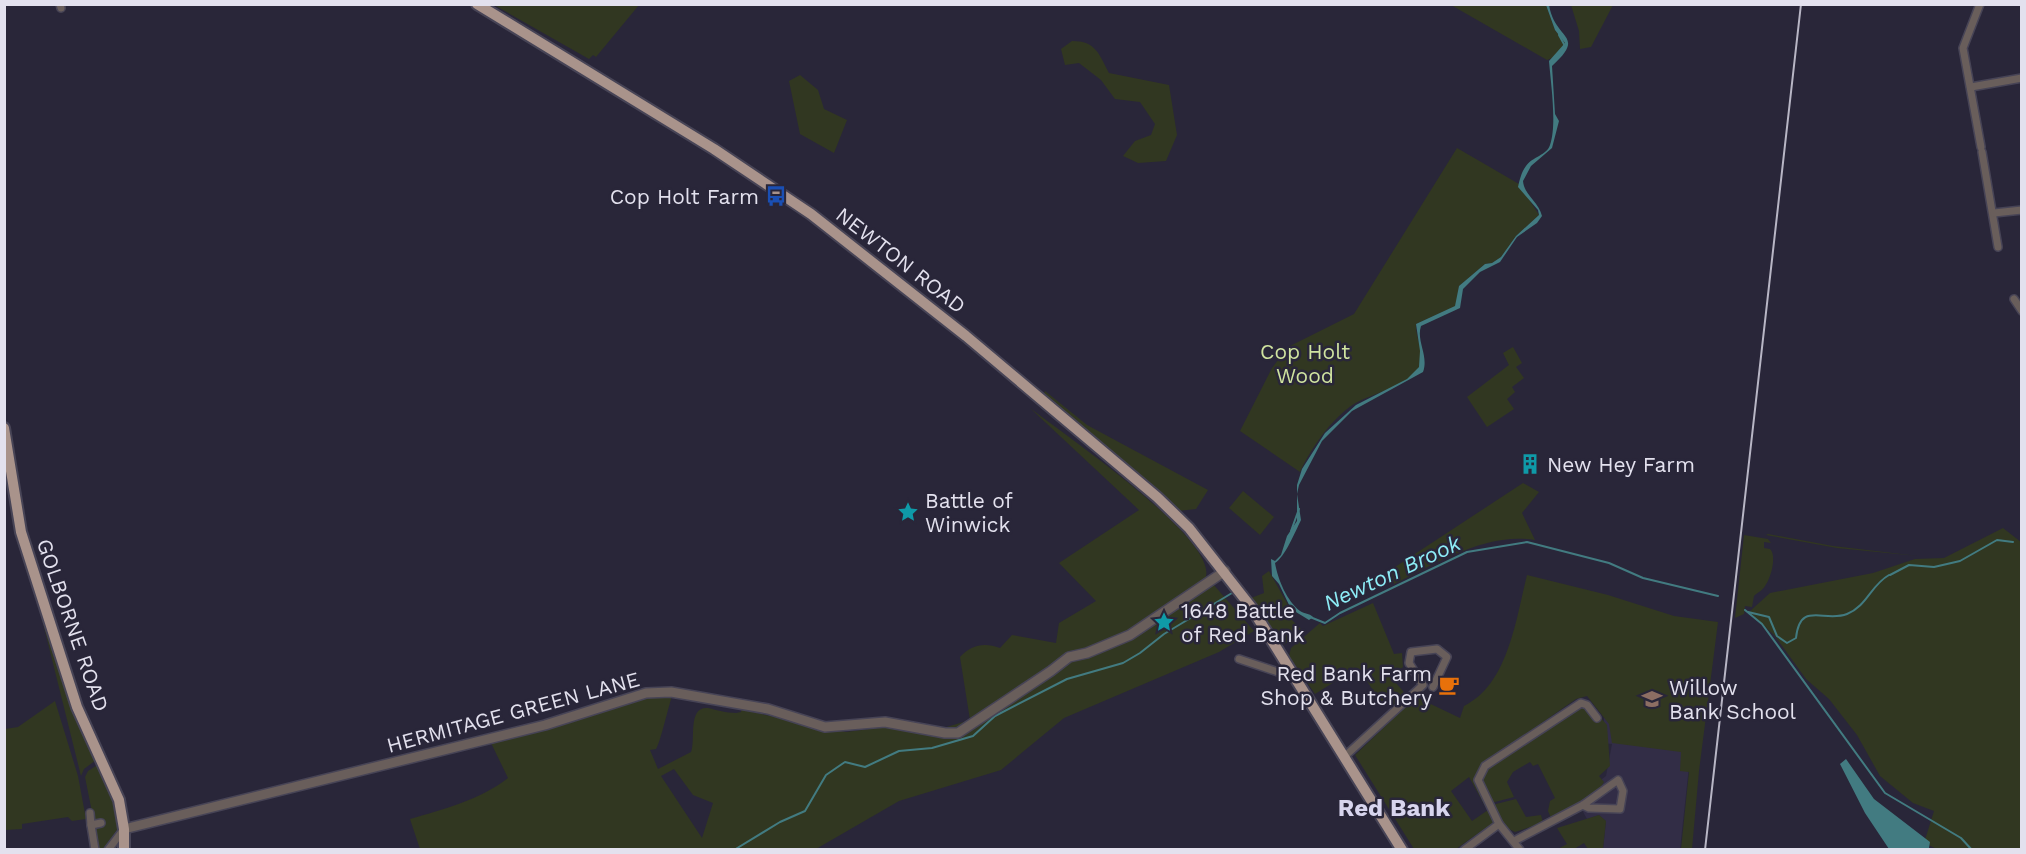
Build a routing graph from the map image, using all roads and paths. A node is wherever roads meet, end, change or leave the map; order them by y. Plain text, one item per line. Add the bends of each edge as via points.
1 (477, 4) edge
2 (1980, 4) edge
3 (2022, 78) edge
4 (1971, 87) junction
5 (2022, 210) edge
6 (1994, 213) junction
7 (1998, 247) dead end
8 (2014, 299) dead end
9 (2022, 311) edge
10 (4, 428) edge
11 (1225, 571) junction
12 (1239, 659) dead end
13 (1291, 671) junction
14 (1432, 687) dead end
15 (1597, 718) dead end
16 (1344, 757) junction
17 (1583, 805) junction
18 (90, 813) dead end
19 (101, 823) dead end
20 (1499, 824) junction
21 (91, 825) junction
22 (124, 829) junction
23 (1514, 841) junction
24 (95, 849) edge
25 (108, 849) edge
26 (124, 849) edge
27 (1401, 849) edge
28 (1466, 849) edge
29 (1520, 849) edge

1 - 11 main road, NEWTON ROAD via 811,214 1138,479 1189,528
2 - 4 street via 1962,48
3 - 4 street
4 - 6 street
5 - 6 street
6 - 7 street
8 - 9 street
10 - 22 main road, GOLBORNE ROAD via 21,532 41,602 77,707 118,800
11 - 13 main road, NEWTON ROAD
11 - 22 street, HERMITAGE GREEN LANE via 1130,635 1062,660 958,733 885,722 825,727 768,709 671,692 646,693 545,725
12 - 13 street via 1278,672
13 - 16 main road, NEWTON ROAD
14 - 16 street via 1447,657 1437,649 1412,652 1409,663 1423,685
15 - 20 street via 1581,703 1485,766 1478,780
16 - 27 main road, NEWTON ROAD
17 - 17 street via 1610,786 1618,780 1623,791 1620,809
17 - 23 street
18 - 21 street
19 - 21 street
20 - 23 street
20 - 28 street
21 - 24 street
22 - 25 street
22 - 26 main road, GOLBORNE ROAD
23 - 29 street

